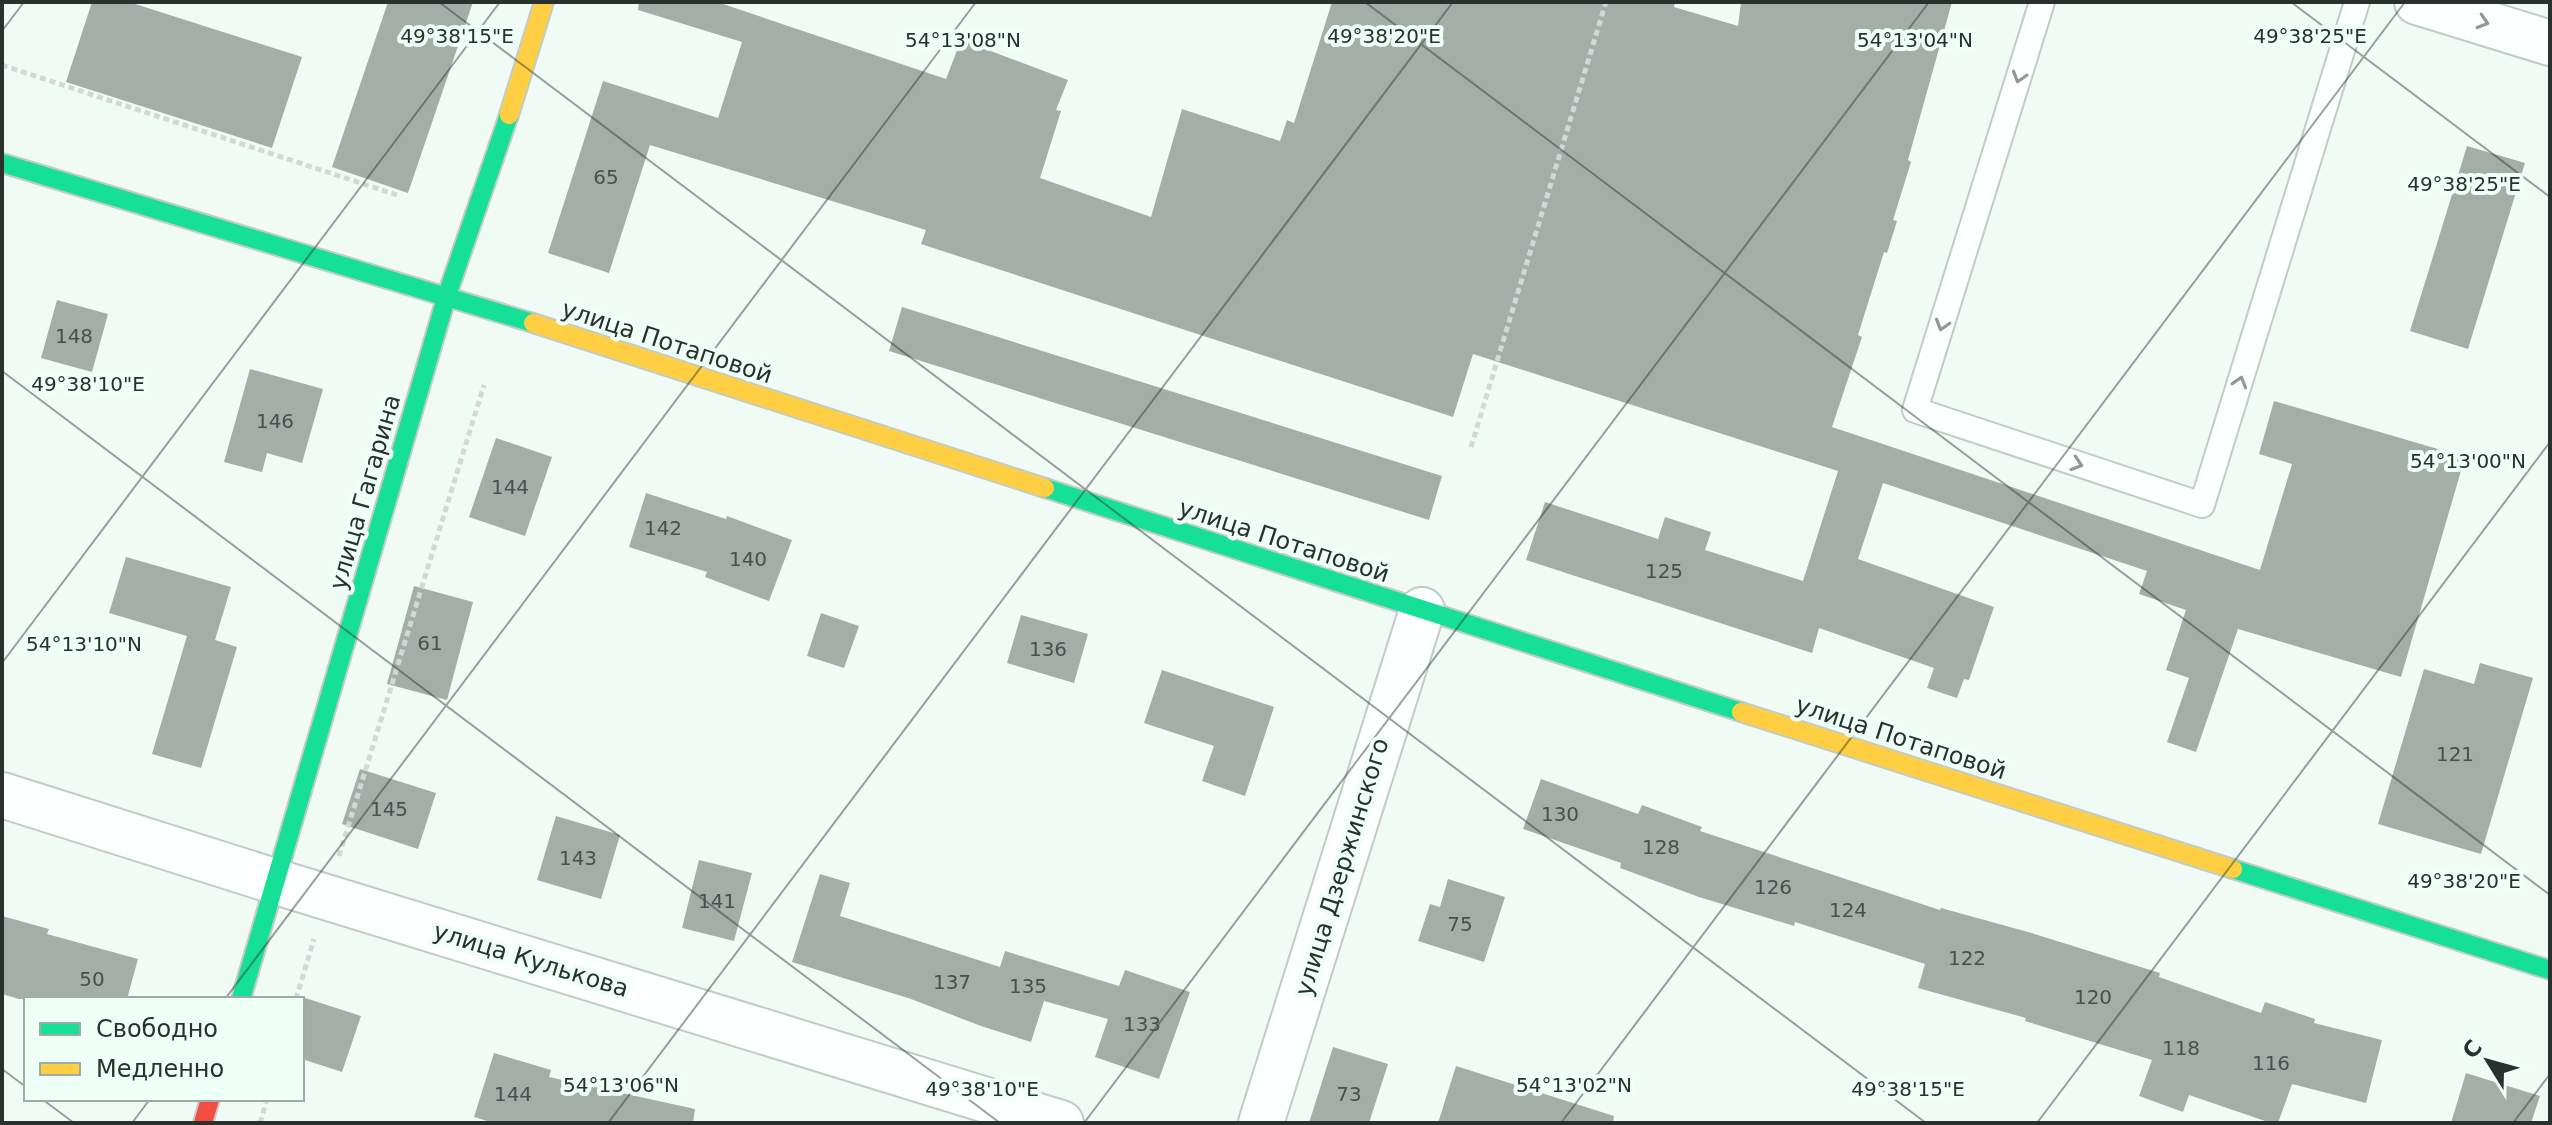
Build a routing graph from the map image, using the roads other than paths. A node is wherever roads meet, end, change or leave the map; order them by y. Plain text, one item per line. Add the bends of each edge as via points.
1 (544, 2) edge
2 (2042, 2) edge
3 (2357, 2) edge
4 (2417, 2) edge
5 (2550, 43) edge
6 (2, 163) edge
7 (447, 295) junction
8 (1422, 610) junction
9 (2, 795) edge
10 (277, 882) junction
11 (2550, 970) edge
12 (242, 997) edge
13 (209, 1101) edge
14 (203, 1123) edge
15 (1061, 1123) edge
16 (1261, 1123) edge

1 - 7 main road, улица Гагарина
2 -> 3 lane via 1915,410 2202,505
4 -> 5 street
6 - 7 main road, улица Потаповой
7 - 8 main road, улица Потаповой
7 - 10 main road, улица Гагарина
8 - 11 main road, улица Потаповой
8 - 16 street, улица Дзержинского
9 - 10 street, улица Кулькова
10 - 12 main road, улица Гагарина
10 - 15 street, улица Кулькова
13 - 14 main road

